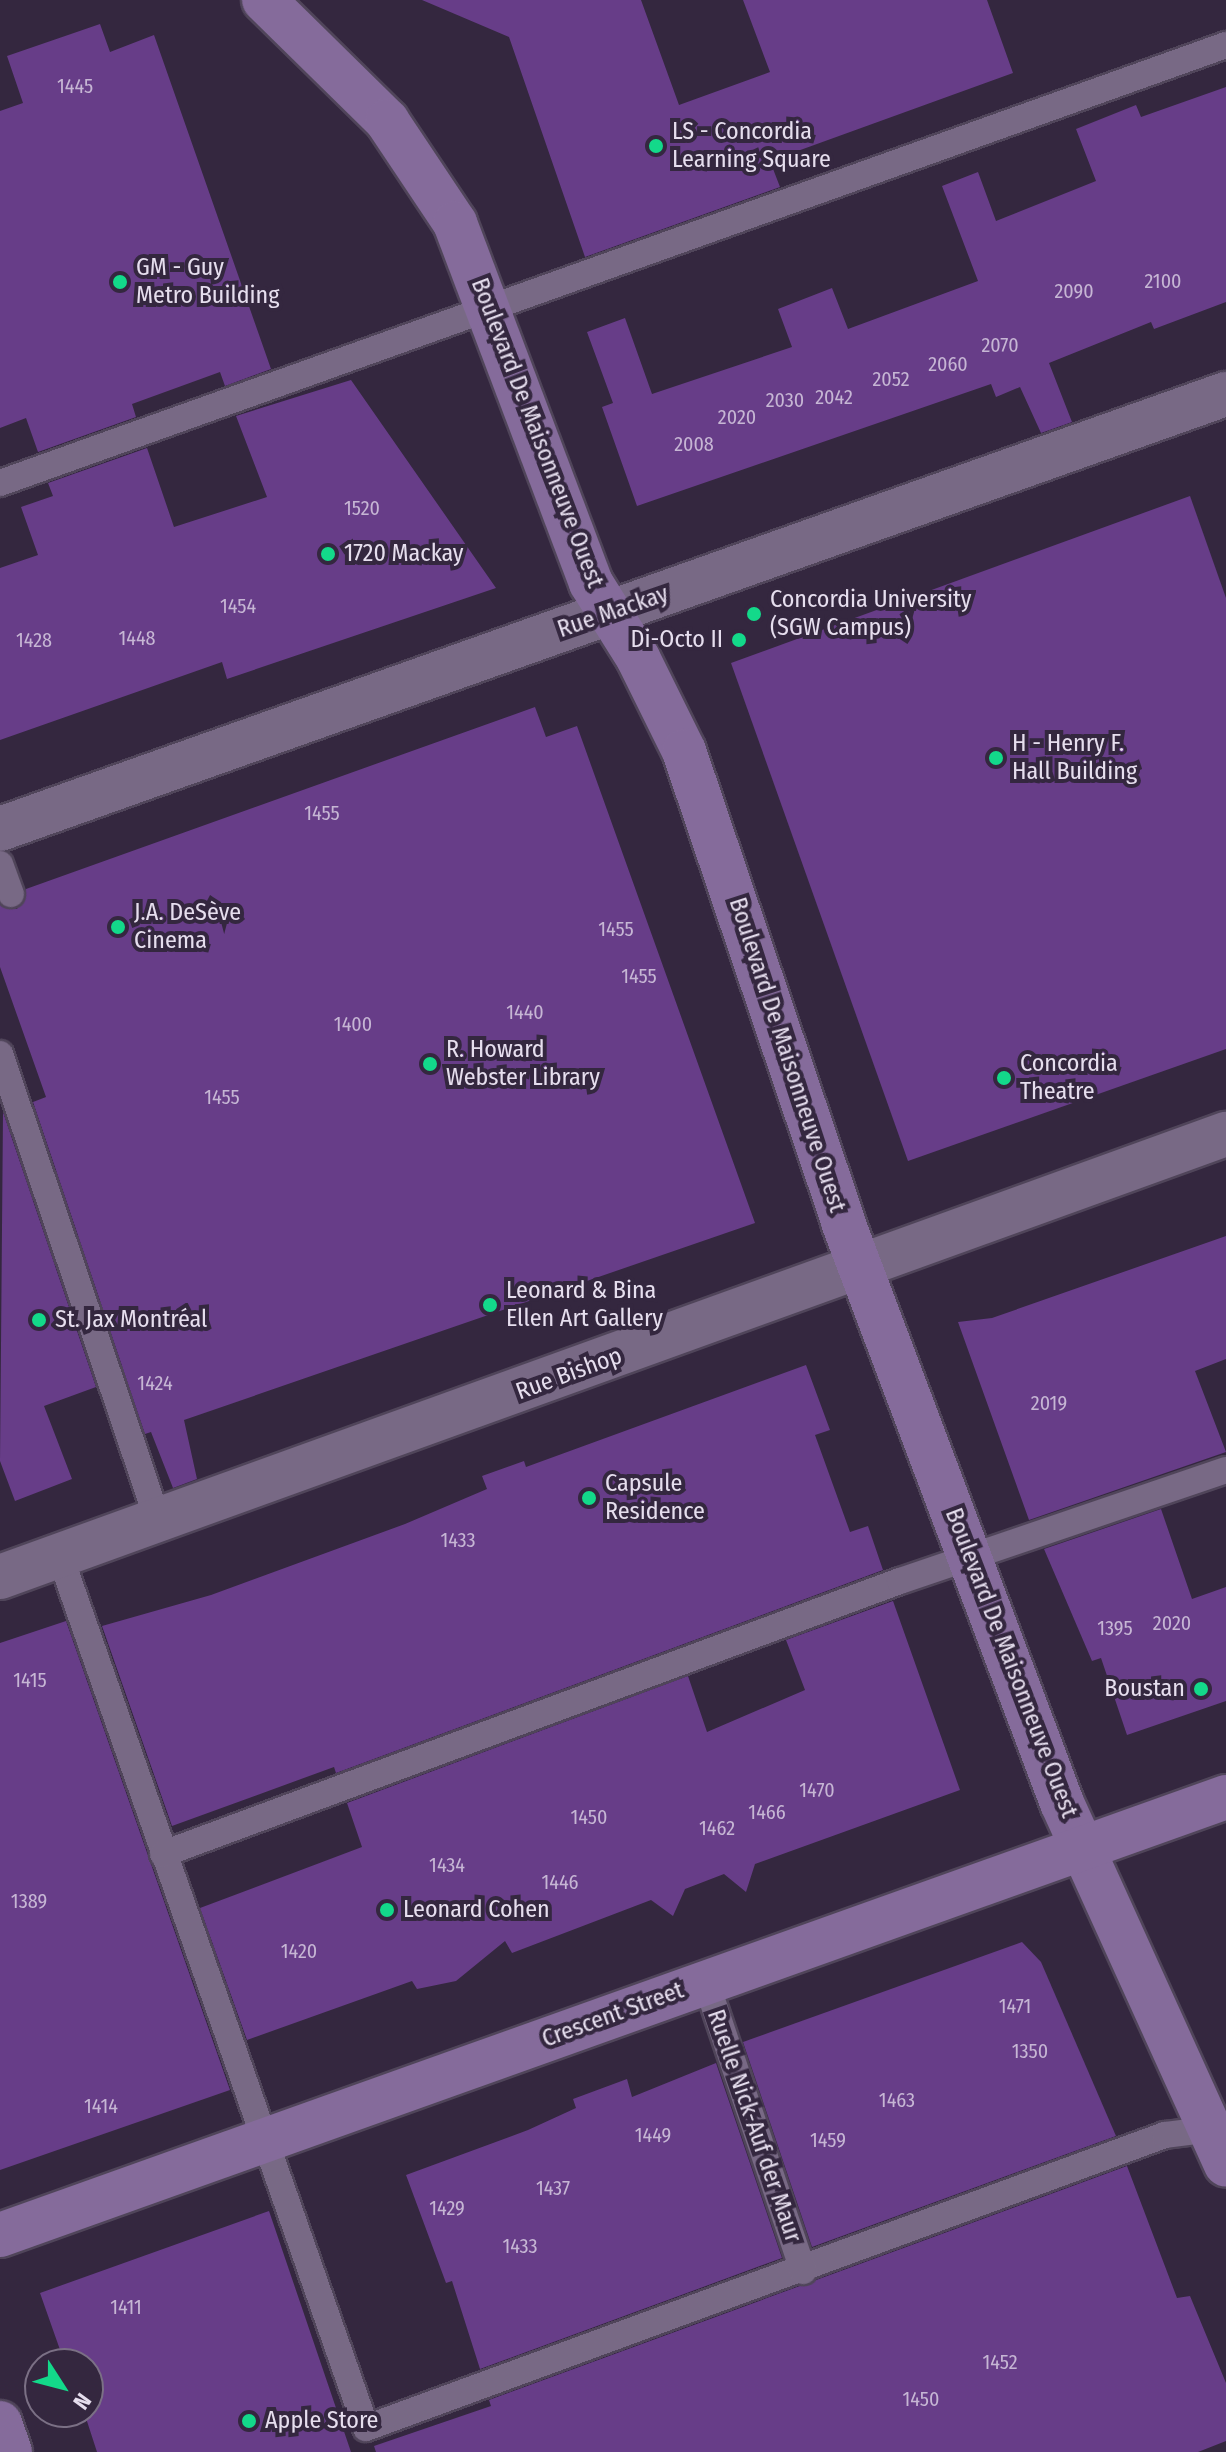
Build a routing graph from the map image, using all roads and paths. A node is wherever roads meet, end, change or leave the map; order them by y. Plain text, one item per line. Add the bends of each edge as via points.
1 (264, 0) edge
2 (1226, 45) edge
3 (492, 312) junction
4 (1226, 394) edge
5 (0, 483) edge
6 (609, 615) junction
7 (0, 829) edge
8 (0, 864) edge
9 (11, 894) dead end
10 (0, 1054) edge
11 (1226, 1134) edge
12 (860, 1267) junction
13 (1226, 1470) edge
14 (158, 1522) junction
15 (60, 1556) junction
16 (971, 1559) junction
17 (0, 1577) edge
18 (1226, 1797) edge
19 (1084, 1849) junction
20 (163, 1854) junction
21 (706, 1982) junction
22 (1221, 2140) edge
23 (266, 2142) junction
24 (0, 2235) edge
25 (803, 2271) junction
26 (0, 2423) edge
27 (10, 2452) edge

1 - 3 street, Boulevard De Maisonneuve Ouest via 387,121 422,165 455,223
2 - 3 lane
3 - 5 lane
3 - 6 street, Boulevard De Maisonneuve Ouest via 591,583
4 - 6 street, Rue Mackay
6 - 7 street, Rue Mackay
6 - 12 street, Boulevard De Maisonneuve Ouest via 684,751
8 - 9 lane
10 - 14 lane
11 - 12 street, Rue Bishop
12 - 14 street, Rue Bishop
12 - 16 street, Boulevard De Maisonneuve Ouest
13 - 16 lane
14 - 15 street, Rue Bishop
15 - 17 street, Rue Bishop
15 - 20 lane
16 - 19 street, Boulevard De Maisonneuve Ouest
16 - 20 lane
18 - 19 street, Crescent Street
19 - 21 street, Crescent Street
19 - 22 street, Boulevard De Maisonneuve Ouest
20 - 23 lane
21 - 23 street, Crescent Street
21 - 25 lane, Ruelle Nick-Auf der Maur
22 - 25 lane via 1165,2135
23 - 24 street, Crescent Street
23 - 25 lane via 366,2428
26 - 27 street

